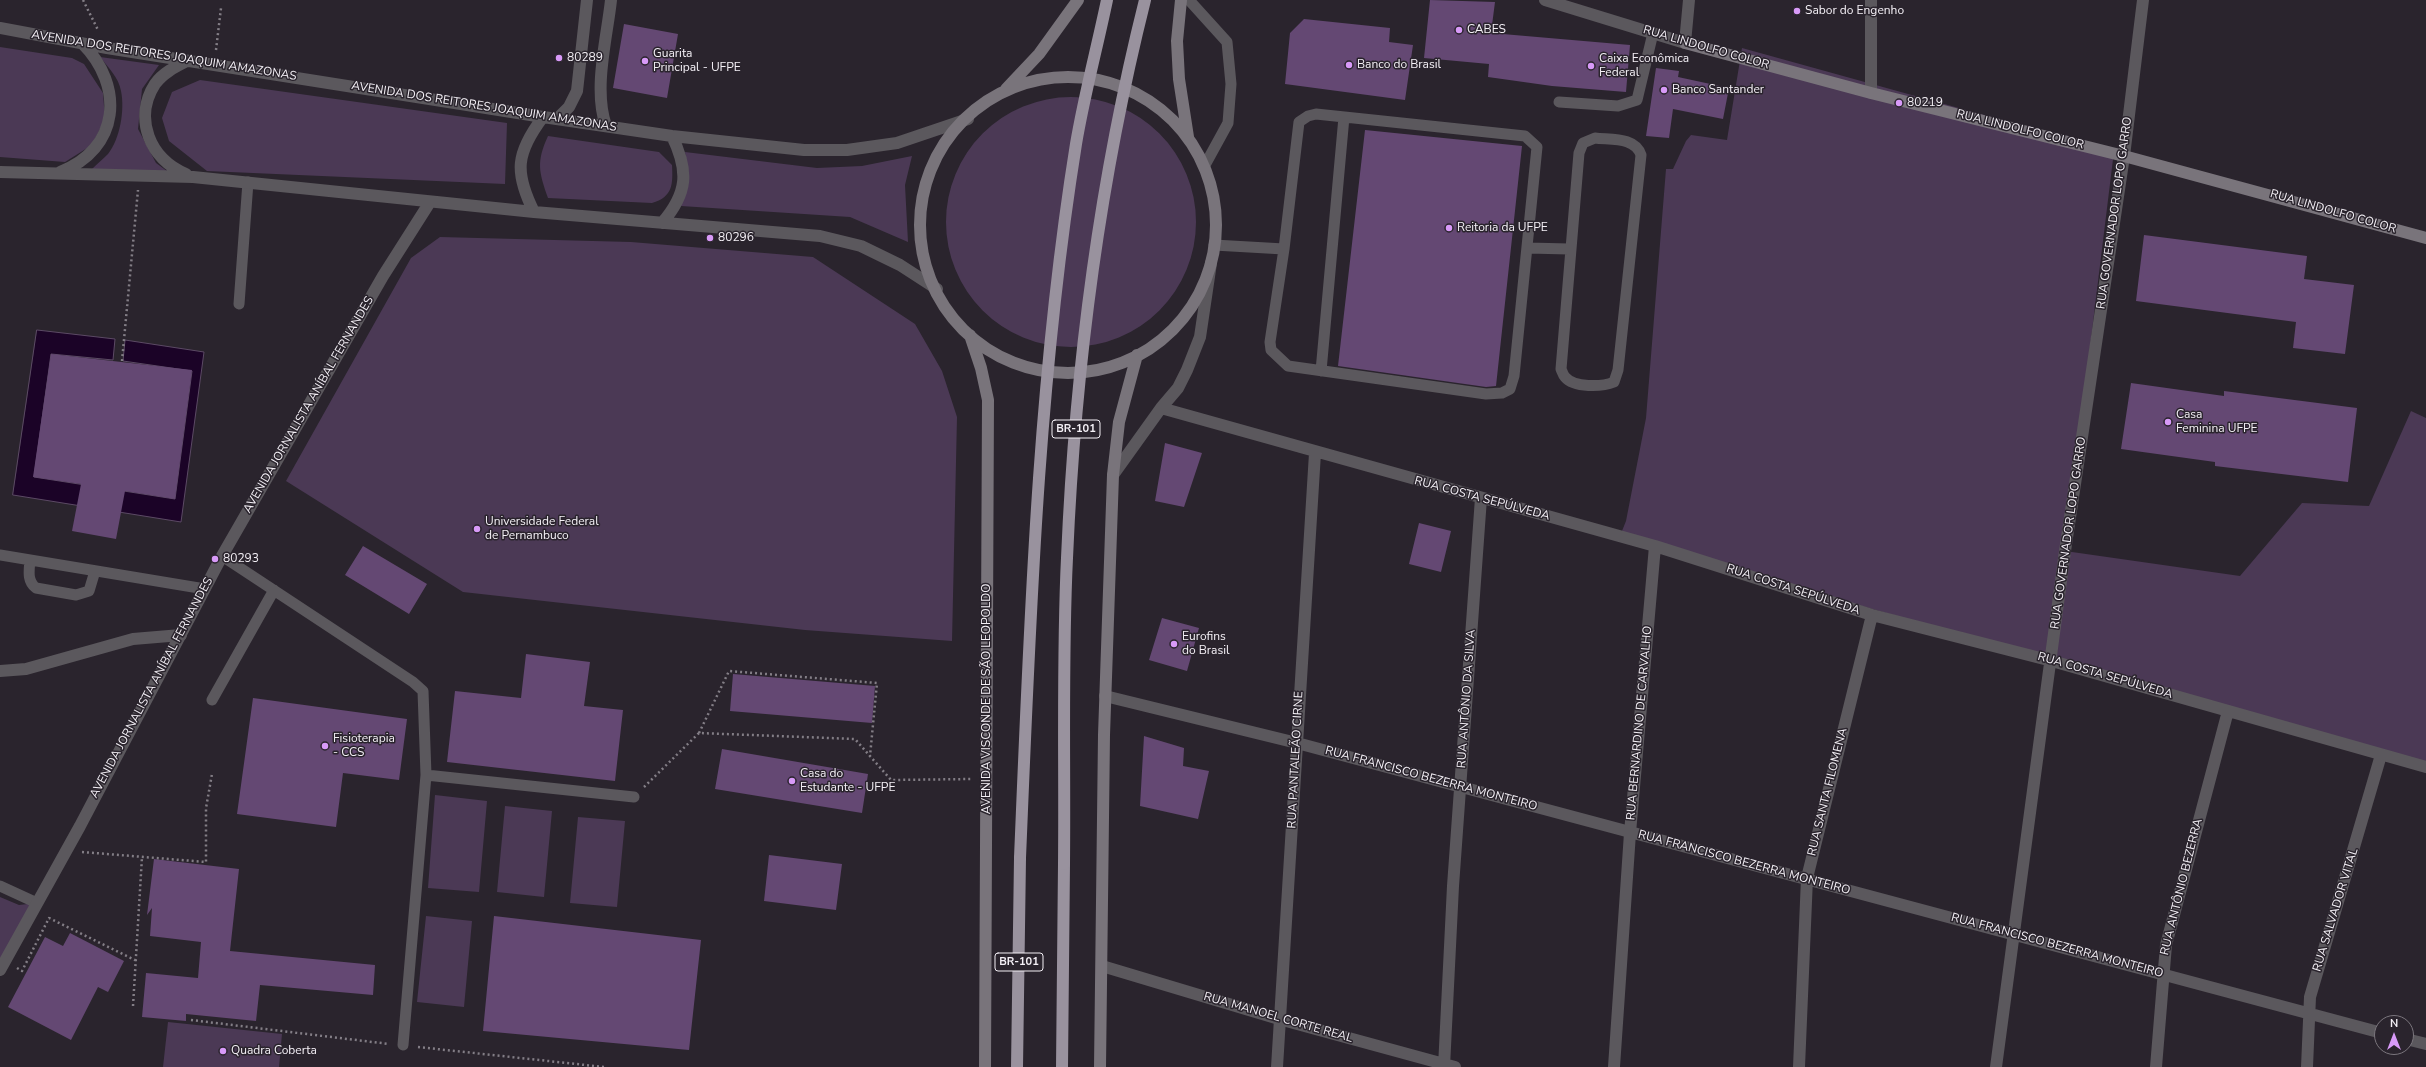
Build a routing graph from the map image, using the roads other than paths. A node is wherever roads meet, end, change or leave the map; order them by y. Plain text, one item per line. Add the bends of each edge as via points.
1 (587, 0) edge
2 (611, 0) edge
3 (1078, 0) edge
4 (1107, 0) edge
5 (1145, 0) edge
6 (1182, 0) edge
7 (1189, 0) edge
8 (1545, 0) edge
9 (1689, 0) edge
10 (1871, 0) edge
11 (2143, 0) edge
12 (0, 28) edge
13 (1653, 33) junction
14 (82, 43) junction
15 (1685, 43) junction
16 (187, 61) junction
17 (1004, 92) junction
18 (1871, 93) junction
19 (1559, 102) dead end
20 (543, 117) junction
21 (1344, 117) junction
22 (557, 119) junction
23 (968, 119) junction
24 (606, 126) junction
25 (672, 136) junction
26 (1188, 136) junction
27 (2124, 156) junction
28 (1205, 165) junction
29 (0, 172) edge
30 (55, 174) junction
31 (193, 176) junction
32 (248, 182) junction
33 (430, 202) junction
34 (534, 212) junction
35 (662, 223) junction
36 (2426, 238) edge
37 (1214, 245) junction
38 (1528, 248) junction
39 (1284, 249) junction
40 (1569, 250) junction
41 (1211, 262) junction
42 (937, 290) junction
43 (239, 304) dead end
44 (970, 334) junction
45 (1137, 355) junction
46 (1322, 371) junction
47 (1161, 408) junction
48 (1315, 453) junction
49 (1113, 475) junction
50 (1481, 498) junction
51 (1655, 546) junction
52 (0, 555) edge
53 (222, 556) junction
54 (30, 560) junction
55 (95, 571) junction
56 (205, 589) junction
57 (274, 590) junction
58 (1872, 615) junction
59 (181, 635) junction
60 (2052, 661) junction
61 (0, 671) edge
62 (1105, 696) junction
63 (212, 700) dead end
64 (2228, 711) junction
65 (1297, 743) junction
66 (2381, 755) junction
67 (2426, 767) edge
68 (426, 775) junction
69 (1461, 787) junction
70 (634, 797) road end
71 (1630, 833) junction
72 (1807, 878) junction
73 (0, 886) edge
74 (37, 903) junction
75 (2014, 936) junction
76 (2, 966) edge
77 (1102, 966) junction
78 (2164, 974) junction
79 (2309, 1015) junction
80 (1279, 1019) junction
81 (2374, 1031) edge
82 (2414, 1041) edge
83 (2426, 1044) edge
84 (403, 1045) dead end
85 (1448, 1066) edge
86 (985, 1067) edge
87 (1017, 1067) edge
88 (1062, 1067) edge
89 (1100, 1067) edge
90 (1277, 1067) edge
91 (1614, 1067) edge
92 (1799, 1067) edge
93 (1996, 1067) edge
94 (2156, 1067) edge
95 (2307, 1067) edge

1 - 22 street via 577,91 569,107
2 - 24 street via 600,93
3 - 17 main road via 1039,54
4 - 87 highway, BR-101, bridge via 1076,144 1048,364 1032,584 1020,858
5 - 88 highway, BR-101, bridge via 1123,86 1103,196 1080,368 1066,558
6 - 26 main road via 1177,41 1179,79
7 - 28 lane via 1227,42 1231,84 1228,123
8 - 13 street, RUA LINDOLFO COLOR
9 - 15 street
10 - 18 street
11 - 27 street, RUA GOVERNADOR LOPO GARRO
12 - 14 street, AVENIDA DOS REITORES JOAQUIM AMAZONAS
13 - 15 street, RUA LINDOLFO COLOR
13 - 19 lane via 1637,100 1618,106
14 - 16 street, AVENIDA DOS REITORES JOAQUIM AMAZONAS
14 - 30 street via 95,56 104,72 110,90 111,108 107,126 99,143 87,157 72,168
15 - 18 main road, RUA LINDOLFO COLOR
16 - 20 street, AVENIDA DOS REITORES JOAQUIM AMAZONAS
16 - 31 street via 170,70 156,84 147,101 144,121 149,140 159,157 174,170
17 - 23 main road
17 - 26 main road via 1028,82 1053,77 1104,81 1128,89 1151,101 1171,117
18 - 27 main road, RUA LINDOLFO COLOR
20 - 22 street, AVENIDA DOS REITORES JOAQUIM AMAZONAS
20 - 34 street via 528,138 520,163 522,189
21 - 38 lane via 1525,136 1537,147
21 - 39 lane via 1316,114 1299,122
21 - 46 lane
22 - 24 street, AVENIDA DOS REITORES JOAQUIM AMAZONAS
23 - 25 street, AVENIDA DOS REITORES JOAQUIM AMAZONAS via 897,143 847,150 804,150
23 - 42 main road via 945,141 933,161 920,198 918,230 922,253
24 - 25 street, AVENIDA DOS REITORES JOAQUIM AMAZONAS
25 - 35 street via 681,154 682,191 675,209
26 - 28 main road
27 - 36 main road, RUA LINDOLFO COLOR
27 - 60 street, RUA GOVERNADOR LOPO GARRO via 2065,551
28 - 37 main road via 1214,197 1217,230
29 - 30 street
30 - 31 street
31 - 32 street
32 - 33 street
32 - 43 lane
33 - 34 street
33 - 53 street, AVENIDA JORNALISTA ANÍBAL FERNANDES via 383,276
34 - 35 street
35 - 42 street via 820,236 861,246 900,265
37 - 39 lane
37 - 41 main road
38 - 40 lane
38 - 46 lane via 1514,376 1510,388 1502,393 1486,394
39 - 46 lane via 1270,342 1271,350 1288,366
40 - 40 lane via 1579,153 1583,143 1595,138 1630,142 1639,148 1641,155 1618,370 1614,382 1605,385 1575,383 1565,378 1561,368
41 - 45 main road via 1194,302 1165,336
41 - 47 street via 1200,337 1178,388
42 - 44 main road
44 - 45 main road via 988,350 1010,362 1032,370 1057,374 1081,374 1105,368
44 - 86 main road, AVENIDA VISCONDE DE SÃO LEOPOLDO via 988,400
45 - 49 main road via 1119,422
47 - 48 street, RUA COSTA SEPÚLVEDA
47 - 49 street
48 - 50 street, RUA COSTA SEPÚLVEDA
48 - 65 street, RUA PANTALEÃO CIRNE
49 - 62 main road
50 - 51 street, RUA COSTA SEPÚLVEDA
50 - 69 street, RUA ANTÔNIO DA SILVA
51 - 58 street, RUA COSTA SEPÚLVEDA
51 - 71 street, RUA BERNARDINO DE CARVALHO
52 - 54 lane
53 - 56 street, AVENIDA JORNALISTA ANÍBAL FERNANDES
53 - 57 lane
54 - 55 lane
54 - 55 lane via 29,579 36,588 76,595 89,591
55 - 56 lane
56 - 59 street, AVENIDA JORNALISTA ANÍBAL FERNANDES
57 - 63 lane
57 - 68 lane via 423,691
58 - 60 street, RUA COSTA SEPÚLVEDA
58 - 72 street, RUA SANTA FILOMENA
59 - 61 street via 133,639 26,669
59 - 74 street, AVENIDA JORNALISTA ANÍBAL FERNANDES
60 - 64 street, RUA COSTA SEPÚLVEDA
60 - 75 street, RUA GOVERNADOR LOPO GARRO
62 - 65 street, RUA FRANCISCO BEZERRA MONTEIRO
62 - 77 main road
64 - 66 street, RUA COSTA SEPÚLVEDA
64 - 78 street, RUA ANTÔNIO BEZERRA via 2166,945
65 - 69 street, RUA FRANCISCO BEZERRA MONTEIRO
65 - 80 street, RUA PANTALEÃO CIRNE
66 - 67 street, RUA COSTA SEPÚLVEDA
66 - 79 street, RUA SALVADOR VITAL via 2310,997
68 - 70 lane
68 - 84 lane
69 - 71 street, RUA FRANCISCO BEZERRA MONTEIRO
69 - 85 street, RUA ANTÔNIO DA SILVA via 1453,886
71 - 72 street, RUA FRANCISCO BEZERRA MONTEIRO
71 - 91 street, RUA BERNARDINO DE CARVALHO
72 - 75 street, RUA FRANCISCO BEZERRA MONTEIRO
72 - 92 street, RUA SANTA FILOMENA
73 - 74 lane
74 - 76 street, AVENIDA JORNALISTA ANÍBAL FERNANDES
75 - 78 street, RUA FRANCISCO BEZERRA MONTEIRO
75 - 93 street, RUA GOVERNADOR LOPO GARRO
77 - 80 street, RUA MANOEL CORTE REAL
77 - 89 main road
78 - 79 street, RUA FRANCISCO BEZERRA MONTEIRO
78 - 94 street, RUA ANTÔNIO BEZERRA
79 - 81 street, RUA FRANCISCO BEZERRA MONTEIRO
79 - 95 street, RUA SALVADOR VITAL
80 - 85 street, RUA MANOEL CORTE REAL
80 - 90 street, RUA PANTALEÃO CIRNE
82 - 83 street

